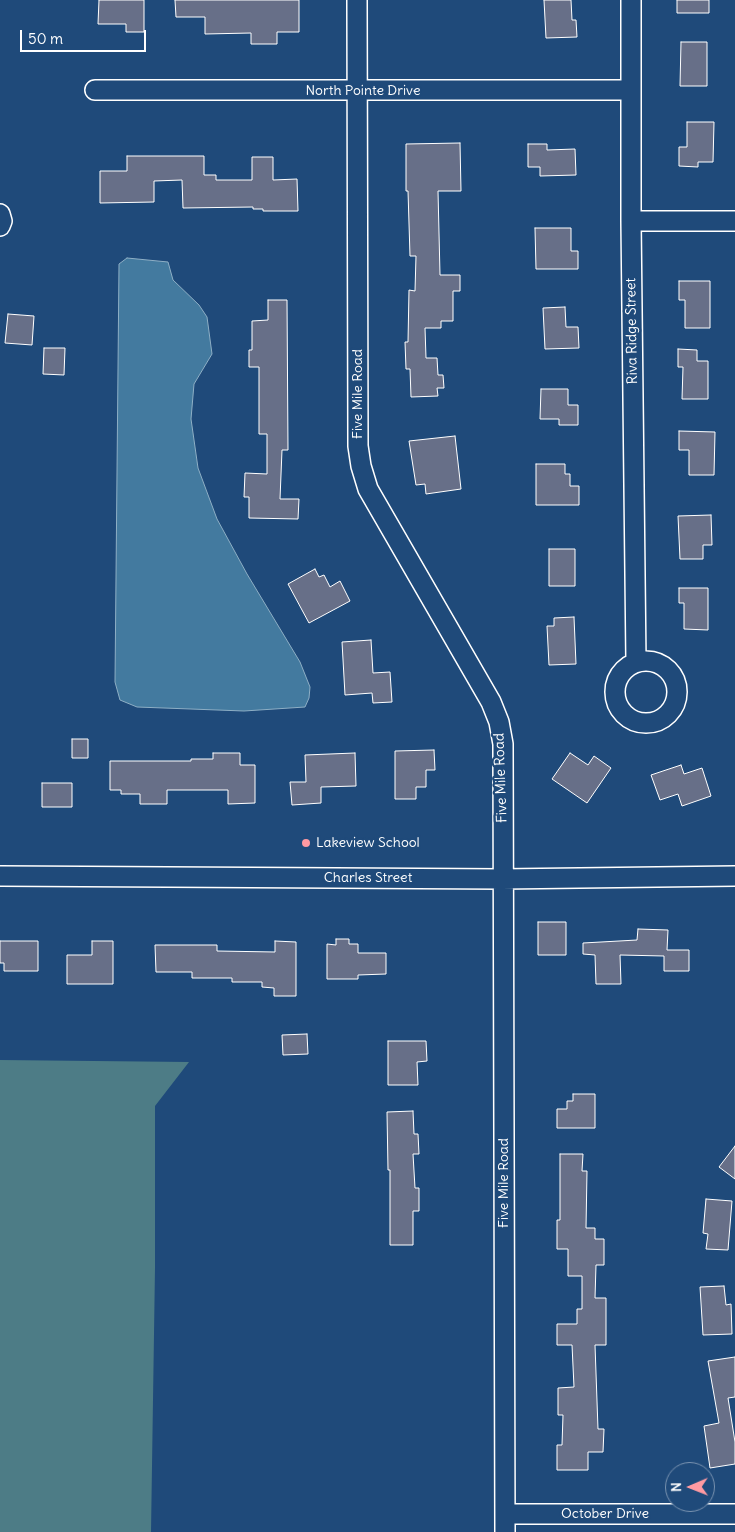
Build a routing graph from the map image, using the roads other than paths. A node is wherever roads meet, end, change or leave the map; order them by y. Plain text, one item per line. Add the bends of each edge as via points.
1 (357, 0) edge
2 (631, 0) edge
3 (95, 90) dead end
4 (631, 90) junction
5 (357, 91) junction
6 (0, 214) edge
7 (631, 221) junction
8 (735, 221) edge
9 (0, 226) edge
10 (636, 662) dead end
11 (0, 876) edge
12 (735, 876) edge
13 (502, 879) junction
14 (735, 1514) edge
15 (505, 1523) edge

1 - 5 street, Five Mile Road
2 - 4 street, Riva Ridge Street
3 - 5 street, North Pointe Drive
4 - 5 street, North Pointe Drive
4 - 7 street, Riva Ridge Street
5 - 13 street, Five Mile Road via 358,436 361,466 368,489 491,702 499,722 504,754
6 - 9 street
7 - 8 street
7 - 10 street, Riva Ridge Street
11 - 13 street, Charles Street
12 - 13 street, Charles Street
13 - 15 street, Five Mile Road
14 - 15 street, October Drive

